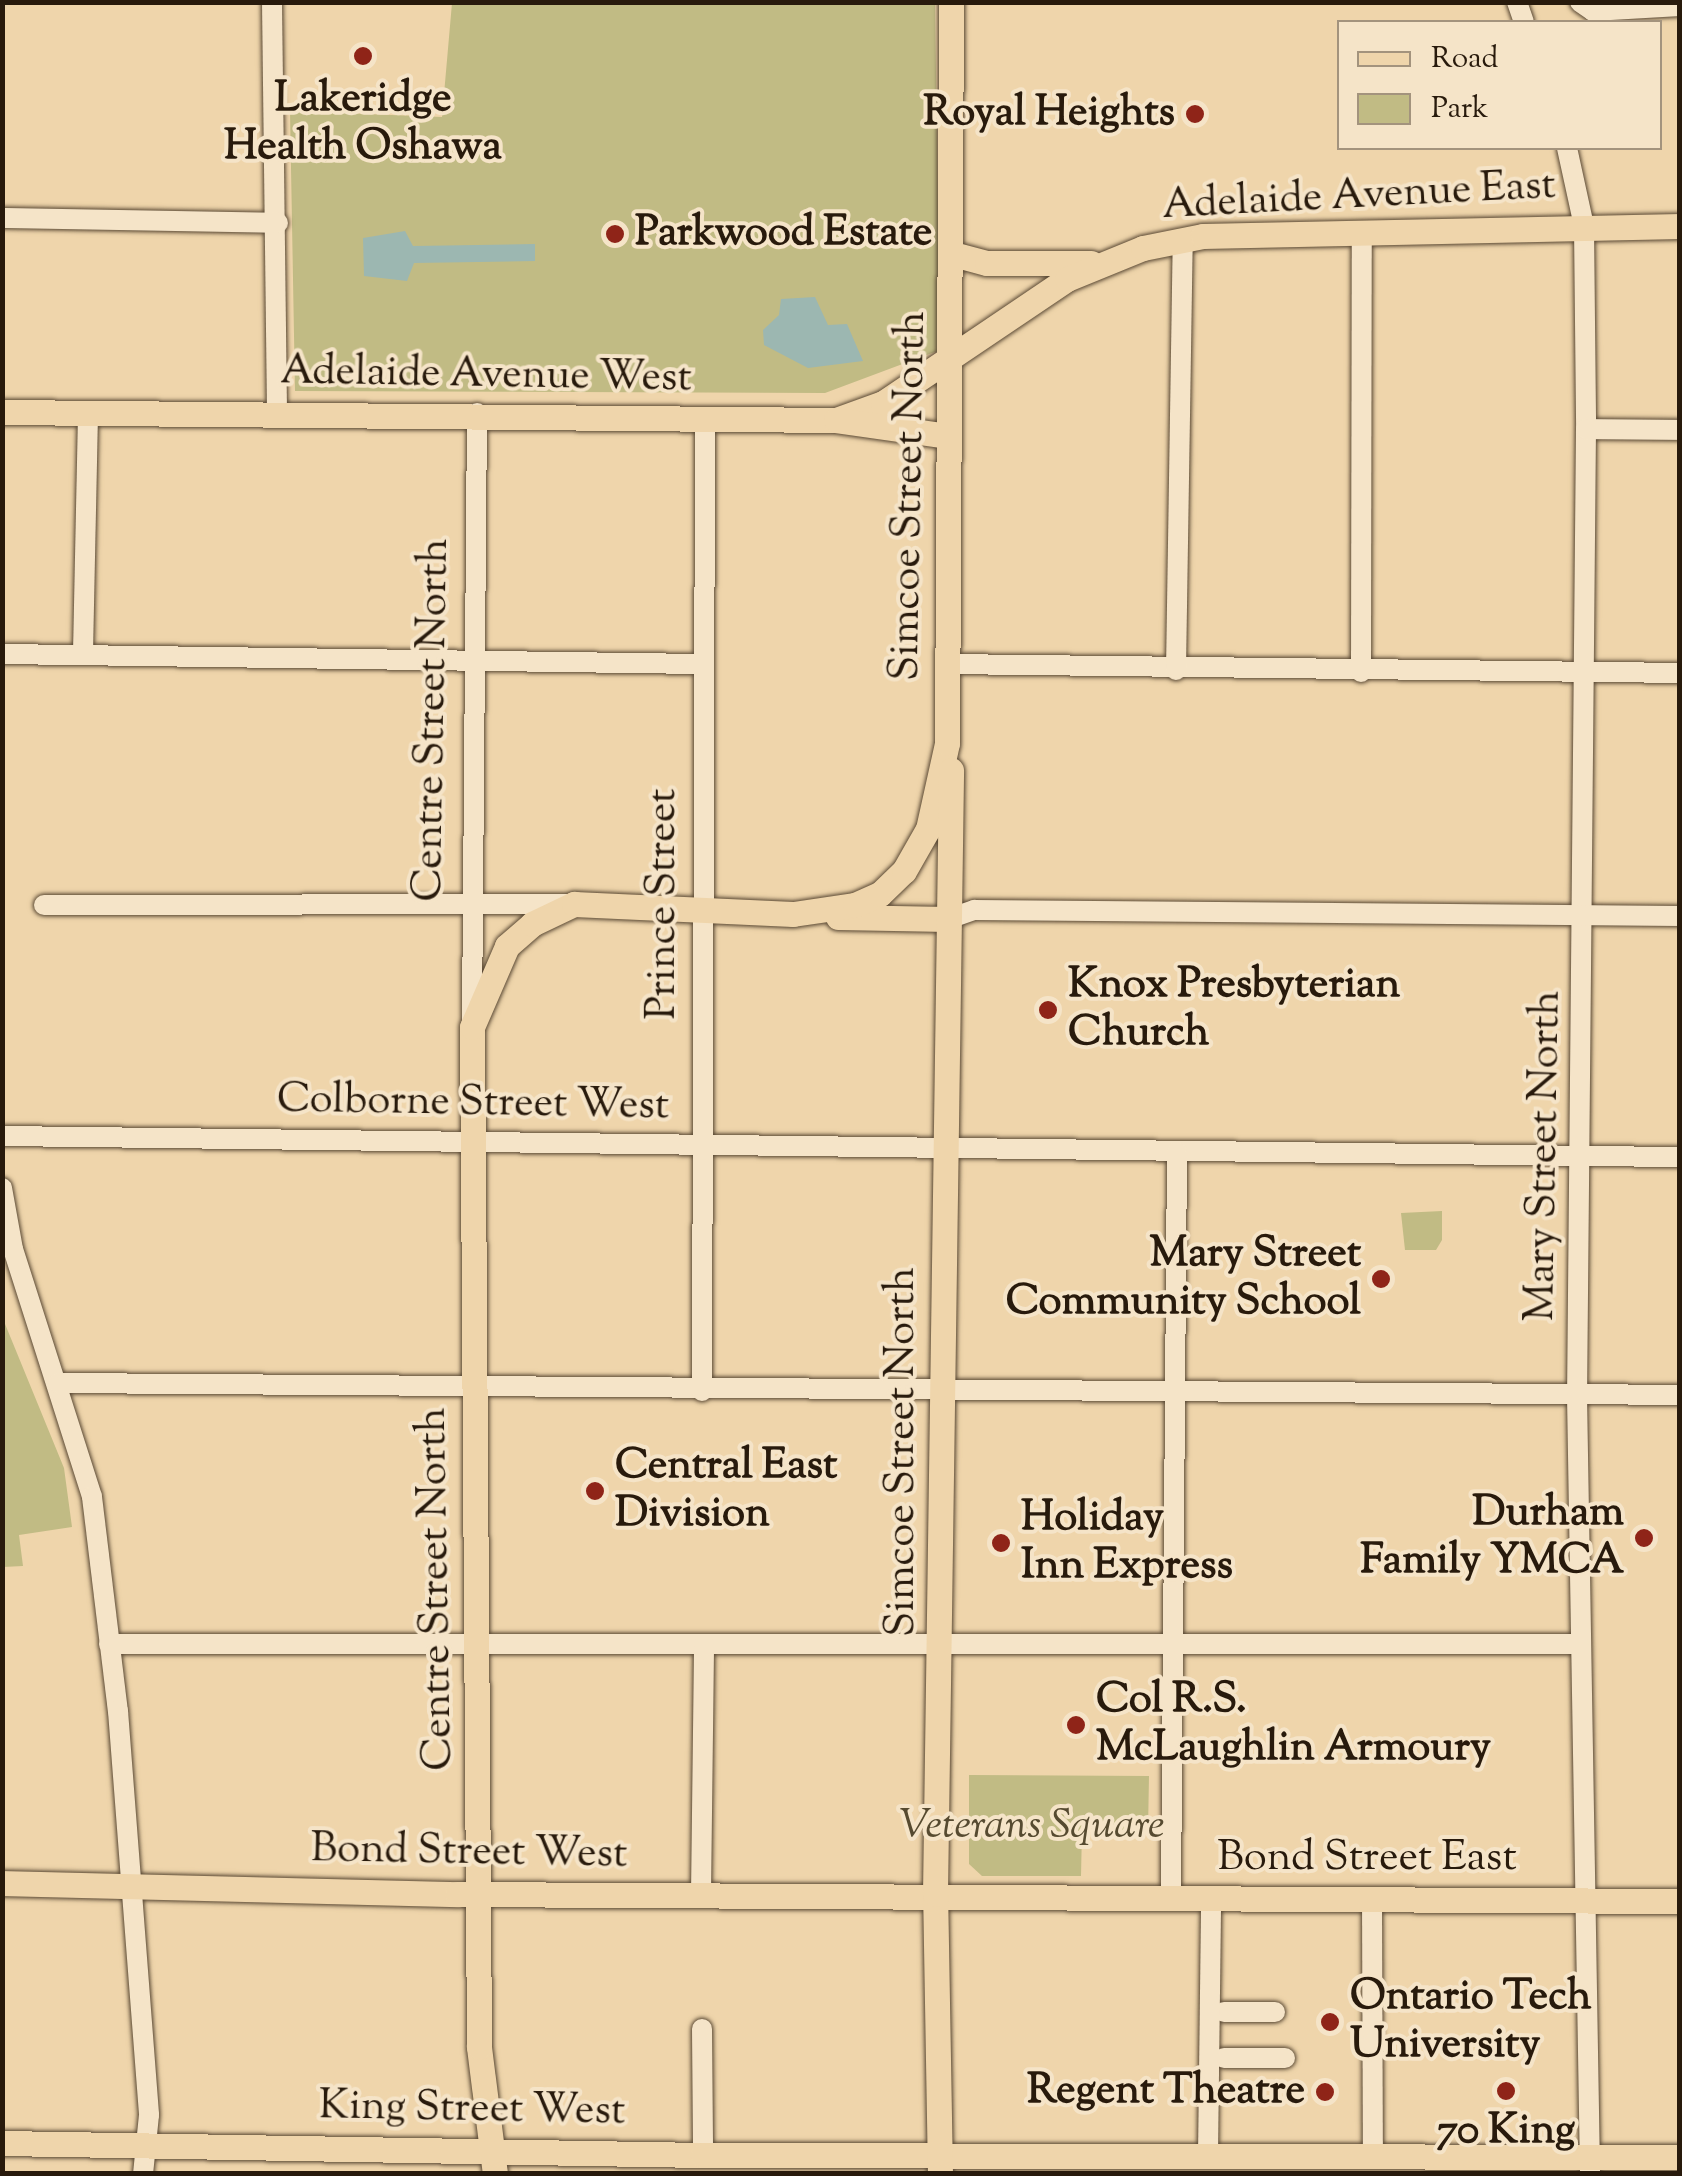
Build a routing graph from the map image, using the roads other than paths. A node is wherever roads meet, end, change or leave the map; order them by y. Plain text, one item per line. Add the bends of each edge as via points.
1 (272, 2) edge
2 (951, 2) edge
3 (1680, 6) edge
4 (1589, 12) edge
5 (1570, 150) edge
6 (2, 218) edge
7 (278, 223) junction
8 (1584, 226) junction
9 (1680, 226) edge
10 (1362, 231) junction
11 (1183, 239) junction
12 (953, 254) junction
13 (1101, 262) junction
14 (952, 357) junction
15 (2, 412) edge
16 (88, 413) junction
17 (277, 413) junction
18 (477, 413) junction
19 (705, 418) junction
20 (836, 420) junction
21 (1586, 429) junction
22 (1680, 430) edge
23 (949, 436) junction
24 (2, 654) edge
25 (83, 654) junction
26 (475, 659) junction
27 (702, 664) junction
28 (948, 664) junction
29 (1176, 670) junction
30 (1361, 672) junction
31 (1583, 672) junction
32 (1680, 673) edge
33 (947, 750) junction
34 (470, 901) junction
35 (574, 904) junction
36 (44, 905) dead end
37 (702, 907) junction
38 (793, 914) junction
39 (1585, 914) junction
40 (1680, 916) edge
41 (948, 918) junction
42 (472, 1027) junction
43 (2, 1136) edge
44 (471, 1144) junction
45 (700, 1145) junction
46 (942, 1149) junction
47 (1177, 1152) junction
48 (1584, 1157) junction
49 (1680, 1157) edge
50 (2, 1188) edge
51 (58, 1383) junction
52 (474, 1390) junction
53 (702, 1391) junction
54 (942, 1392) junction
55 (1178, 1394) junction
56 (1577, 1395) junction
57 (1680, 1396) edge
58 (1172, 1641) junction
59 (943, 1643) junction
60 (108, 1644) junction
61 (704, 1644) junction
62 (1579, 1644) junction
63 (478, 1646) junction
64 (2, 1883) edge
65 (128, 1888) junction
66 (480, 1894) junction
67 (935, 1894) junction
68 (701, 1895) junction
69 (1171, 1897) junction
70 (1211, 1898) junction
71 (1372, 1898) junction
72 (1588, 1901) junction
73 (1680, 1901) edge
74 (1224, 2012) dead end
75 (1275, 2012) dead end
76 (702, 2030) dead end
77 (1224, 2058) dead end
78 (1284, 2058) dead end
79 (146, 2141) junction
80 (2, 2143) edge
81 (703, 2155) junction
82 (1208, 2156) junction
83 (1680, 2157) edge
84 (492, 2162) edge
85 (1361, 2162) edge
86 (939, 2164) edge
87 (1164, 2165) edge
88 (1589, 2166) edge
89 (143, 2174) edge

1 - 7 street
2 - 12 main road, Simcoe Street North
3 - 4 street
5 - 8 street, Mary Street North
6 - 7 street
7 - 17 street
8 - 9 main road, Adelaide Avenue East
8 - 10 main road, Adelaide Avenue East
8 - 21 street, Mary Street North
10 - 11 main road, Adelaide Avenue East
10 - 30 street
11 - 13 main road, Adelaide Avenue East
11 - 29 street
12 - 13 main road via 987,263
12 - 14 main road, Simcoe Street North
13 - 14 main road, Adelaide Avenue East
14 - 20 main road, Adelaide Avenue West via 883,402
14 - 23 main road, Simcoe Street North
15 - 16 main road, Adelaide Avenue West
16 - 17 main road, Adelaide Avenue West
16 - 25 street
17 - 18 main road, Adelaide Avenue West
18 - 19 main road, Adelaide Avenue West
18 - 26 street, Centre Street North
19 - 20 main road, Adelaide Avenue West
19 - 27 street, Prince Street
20 - 23 main road
21 - 22 street
21 - 31 street, Mary Street North
23 - 28 main road, Simcoe Street North
24 - 25 street
25 - 26 street
26 - 27 street
26 - 34 street, Centre Street North
27 - 37 street, Prince Street
28 - 29 street
28 - 33 main road, Simcoe Street North
29 - 30 street
30 - 31 street
31 - 32 street
31 - 39 street, Mary Street North
33 - 38 main road, Simcoe Street North via 928,829 904,871 880,894 855,905
33 - 41 main road, Simcoe Street North via 956,786
34 - 35 street
34 - 36 street
34 - 42 street, Centre Street North
35 - 37 main road
35 - 42 main road, Centre Street North via 532,924 507,946
37 - 38 main road
37 - 45 street, Prince Street
38 - 41 main road
39 - 40 street
39 - 41 street via 974,910
39 - 48 street, Mary Street North
41 - 46 main road, Simcoe Street North
42 - 44 main road, Centre Street North
43 - 44 street, Colborne Street West
44 - 45 street, Colborne Street West
44 - 52 main road, Centre Street North
45 - 46 street, Colborne Street West
45 - 53 street, Prince Street
46 - 47 street, Colborne Street West
46 - 54 main road, Simcoe Street North
47 - 48 street, Colborne Street West
47 - 55 street
48 - 49 street, Colborne Street West
48 - 56 street, Mary Street North
50 - 51 street via 13,1249
51 - 52 street
51 - 60 street via 92,1496
52 - 53 street
52 - 63 main road, Centre Street North
53 - 54 street
54 - 55 street
54 - 59 main road, Simcoe Street North
55 - 56 street
55 - 58 street
56 - 57 street
56 - 62 street, Mary Street North
58 - 59 street
58 - 62 street
58 - 69 street
59 - 61 street
59 - 67 main road, Simcoe Street North
60 - 63 street
60 - 65 street
61 - 63 street
61 - 68 street
62 - 72 street, Mary Street North
63 - 66 main road, Centre Street North
64 - 65 main road, Bond Street West
65 - 66 main road, Bond Street West
65 - 79 street
66 - 68 main road, Bond Street West
66 - 84 main road, Centre Street North via 480,2047
67 - 68 main road, Bond Street West
67 - 69 main road, Bond Street East
67 - 86 main road, Simcoe Street North
69 - 70 main road, Bond Street East
70 - 71 main road, Bond Street East
70 - 82 street
71 - 72 main road, Bond Street East
71 - 85 street
72 - 73 main road, Bond Street East
72 - 88 street, Mary Street North
74 - 75 street
76 - 81 street
77 - 78 street
79 - 80 main road, King Street West
79 - 84 main road, King Street West
79 - 89 street
81 - 84 main road, King Street West
81 - 86 main road, King Street West
82 - 85 main road, King Street West
82 - 87 main road, King Street West
83 - 88 main road, King Street West
85 - 88 main road, King Street West
86 - 87 main road, King Street West

